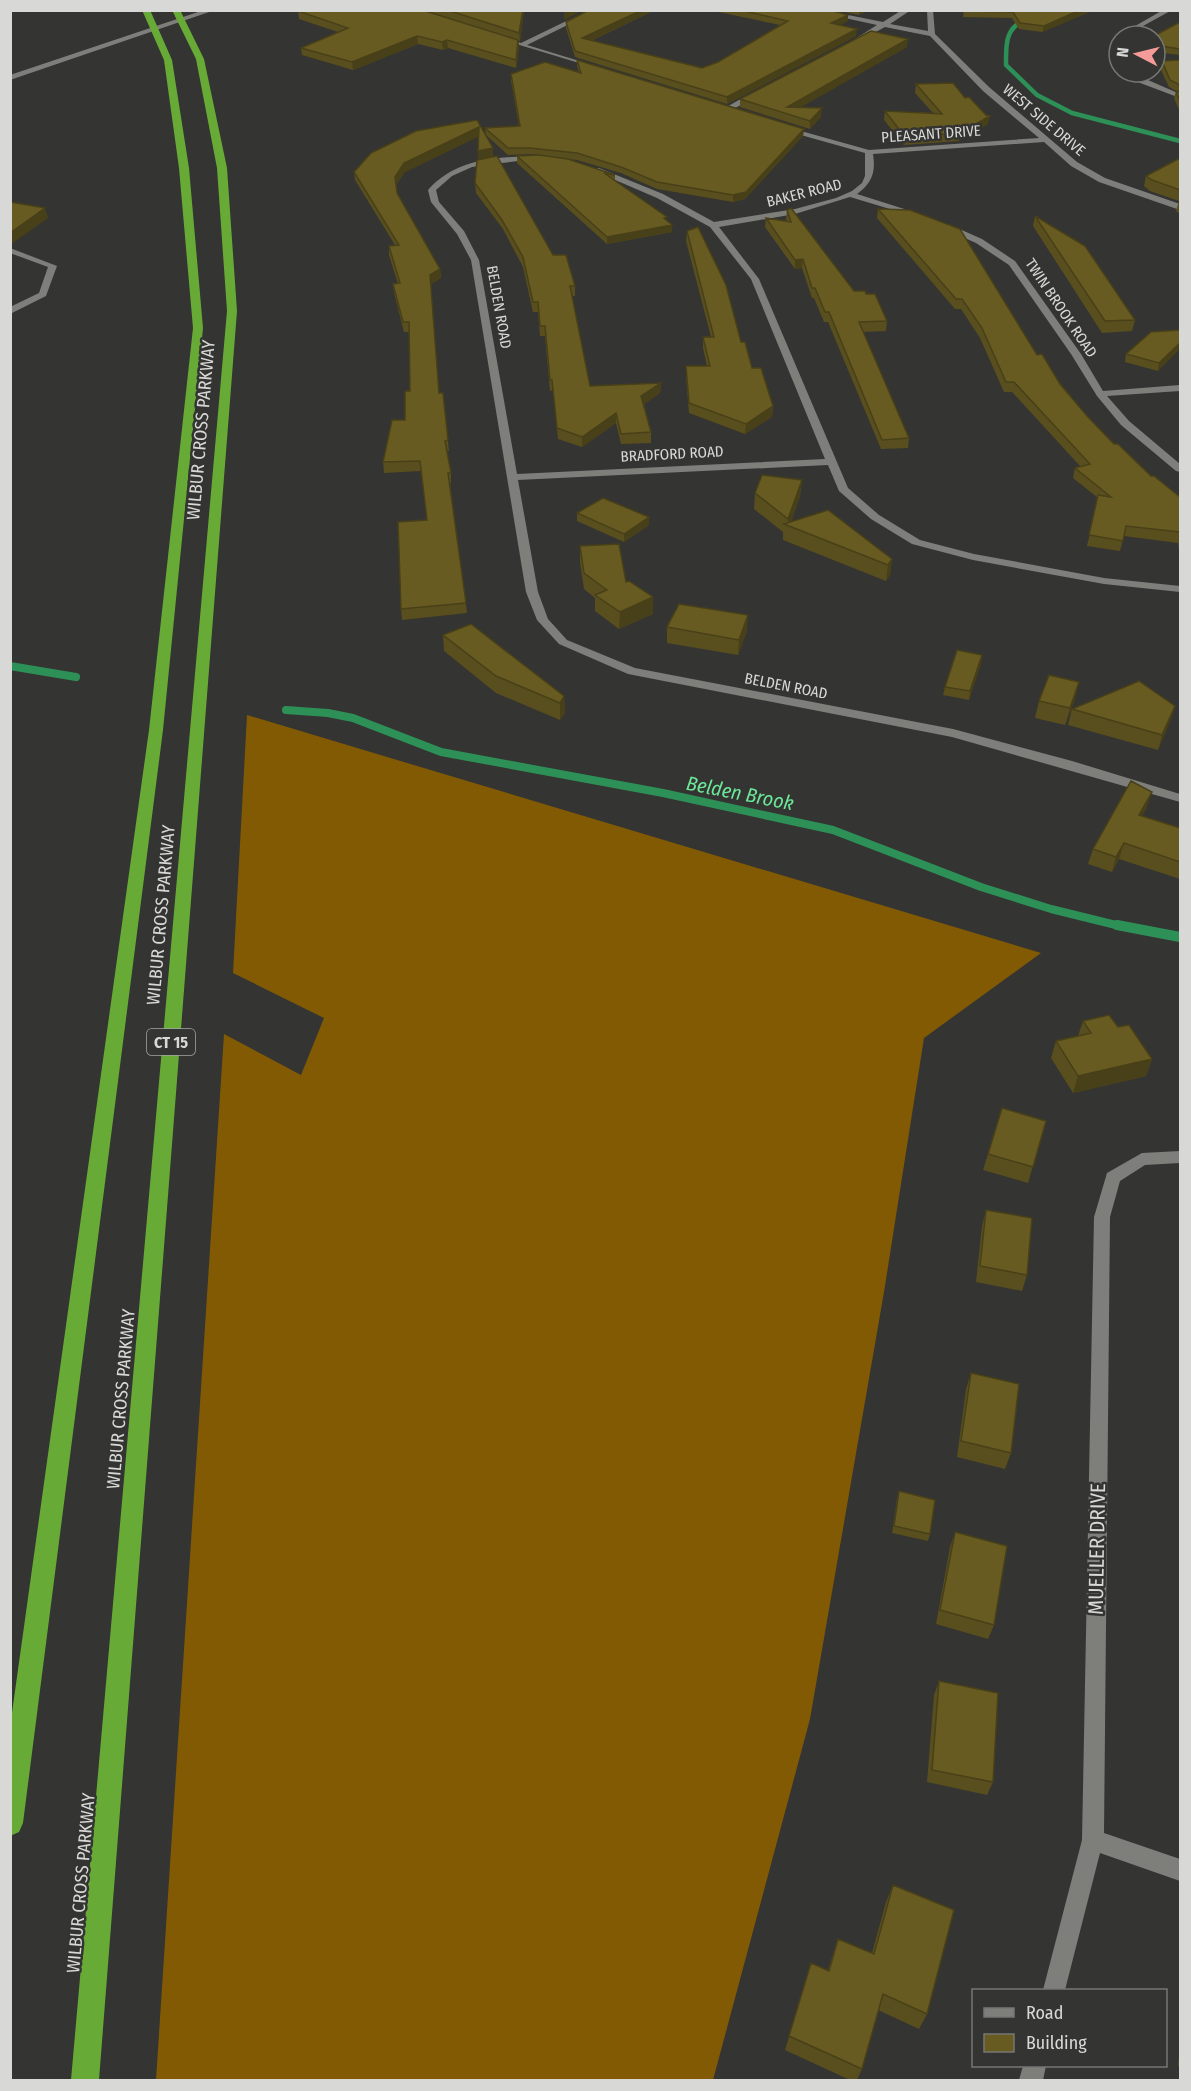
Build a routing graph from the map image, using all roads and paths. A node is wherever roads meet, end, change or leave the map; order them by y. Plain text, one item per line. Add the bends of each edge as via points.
1 (146, 10) edge
2 (176, 10) edge
3 (595, 10) edge
4 (811, 10) edge
5 (908, 10) edge
6 (930, 10) edge
7 (1169, 10) edge
8 (211, 11) edge
9 (1143, 24) edge
10 (884, 26) junction
11 (487, 34) edge
12 (932, 34) junction
13 (853, 42) edge
14 (521, 45) junction
15 (608, 72) edge
16 (10, 78) edge
17 (1150, 84) edge
18 (769, 87) edge
19 (1180, 96) edge
20 (716, 106) edge
21 (727, 110) junction
22 (738, 113) edge
23 (782, 126) edge
24 (1045, 140) junction
25 (869, 152) junction
26 (550, 160) edge
27 (580, 165) edge
28 (851, 195) junction
29 (1180, 207) edge
30 (927, 219) edge
31 (937, 223) edge
32 (713, 225) junction
33 (10, 249) edge
34 (10, 311) edge
35 (1180, 388) edge
36 (1100, 394) junction
37 (831, 462) junction
38 (1180, 469) edge
39 (514, 477) junction
40 (1180, 589) edge
41 (1180, 798) edge
42 (1180, 1157) edge
43 (10, 1823) edge
44 (1092, 1840) junction
45 (1180, 1870) edge
46 (1054, 1989) edge
47 (85, 2080) edge

1 - 43 highway, WILBUR CROSS PARKWAY via 168,60 184,168 198,328 156,730
2 - 47 highway, WILBUR CROSS PARKWAY / CT 15 via 200,59 222,168 232,311
3 - 14 street
4 - 10 street
5 - 10 street
6 - 12 street
7 - 9 street
8 - 16 street
10 - 12 street
10 - 13 street
11 - 14 street
12 - 24 street, WEST SIDE DRIVE via 986,89
14 - 15 street
17 - 19 street
18 - 21 street
20 - 21 street
21 - 22 street
23 - 25 street, PLEASANT DRIVE
24 - 25 street, PLEASANT DRIVE
24 - 29 street, WEST SIDE DRIVE via 1102,180
25 - 28 street, BAKER ROAD via 872,167 865,184
26 - 39 street, BELDEN ROAD via 504,159 471,166 448,175 432,190 435,202 461,233 475,260
27 - 32 street via 660,196
28 - 30 street
28 - 32 street, BAKER ROAD via 820,205
31 - 36 street, TWIN BROOK ROAD via 979,241 1012,263
32 - 37 street via 755,279
33 - 34 street via 53,266 43,294
35 - 36 street
36 - 38 street, TWIN BROOK ROAD via 1125,423
37 - 39 street, BRADFORD ROAD
37 - 40 street via 843,489 875,518 916,542 1104,581
39 - 41 street, BELDEN ROAD via 531,592 543,620 562,642 632,671 953,733
42 - 44 street, MUELLER DRIVE via 1142,1159 1113,1177 1102,1217
44 - 45 street
44 - 46 street, MUELLER DRIVE

